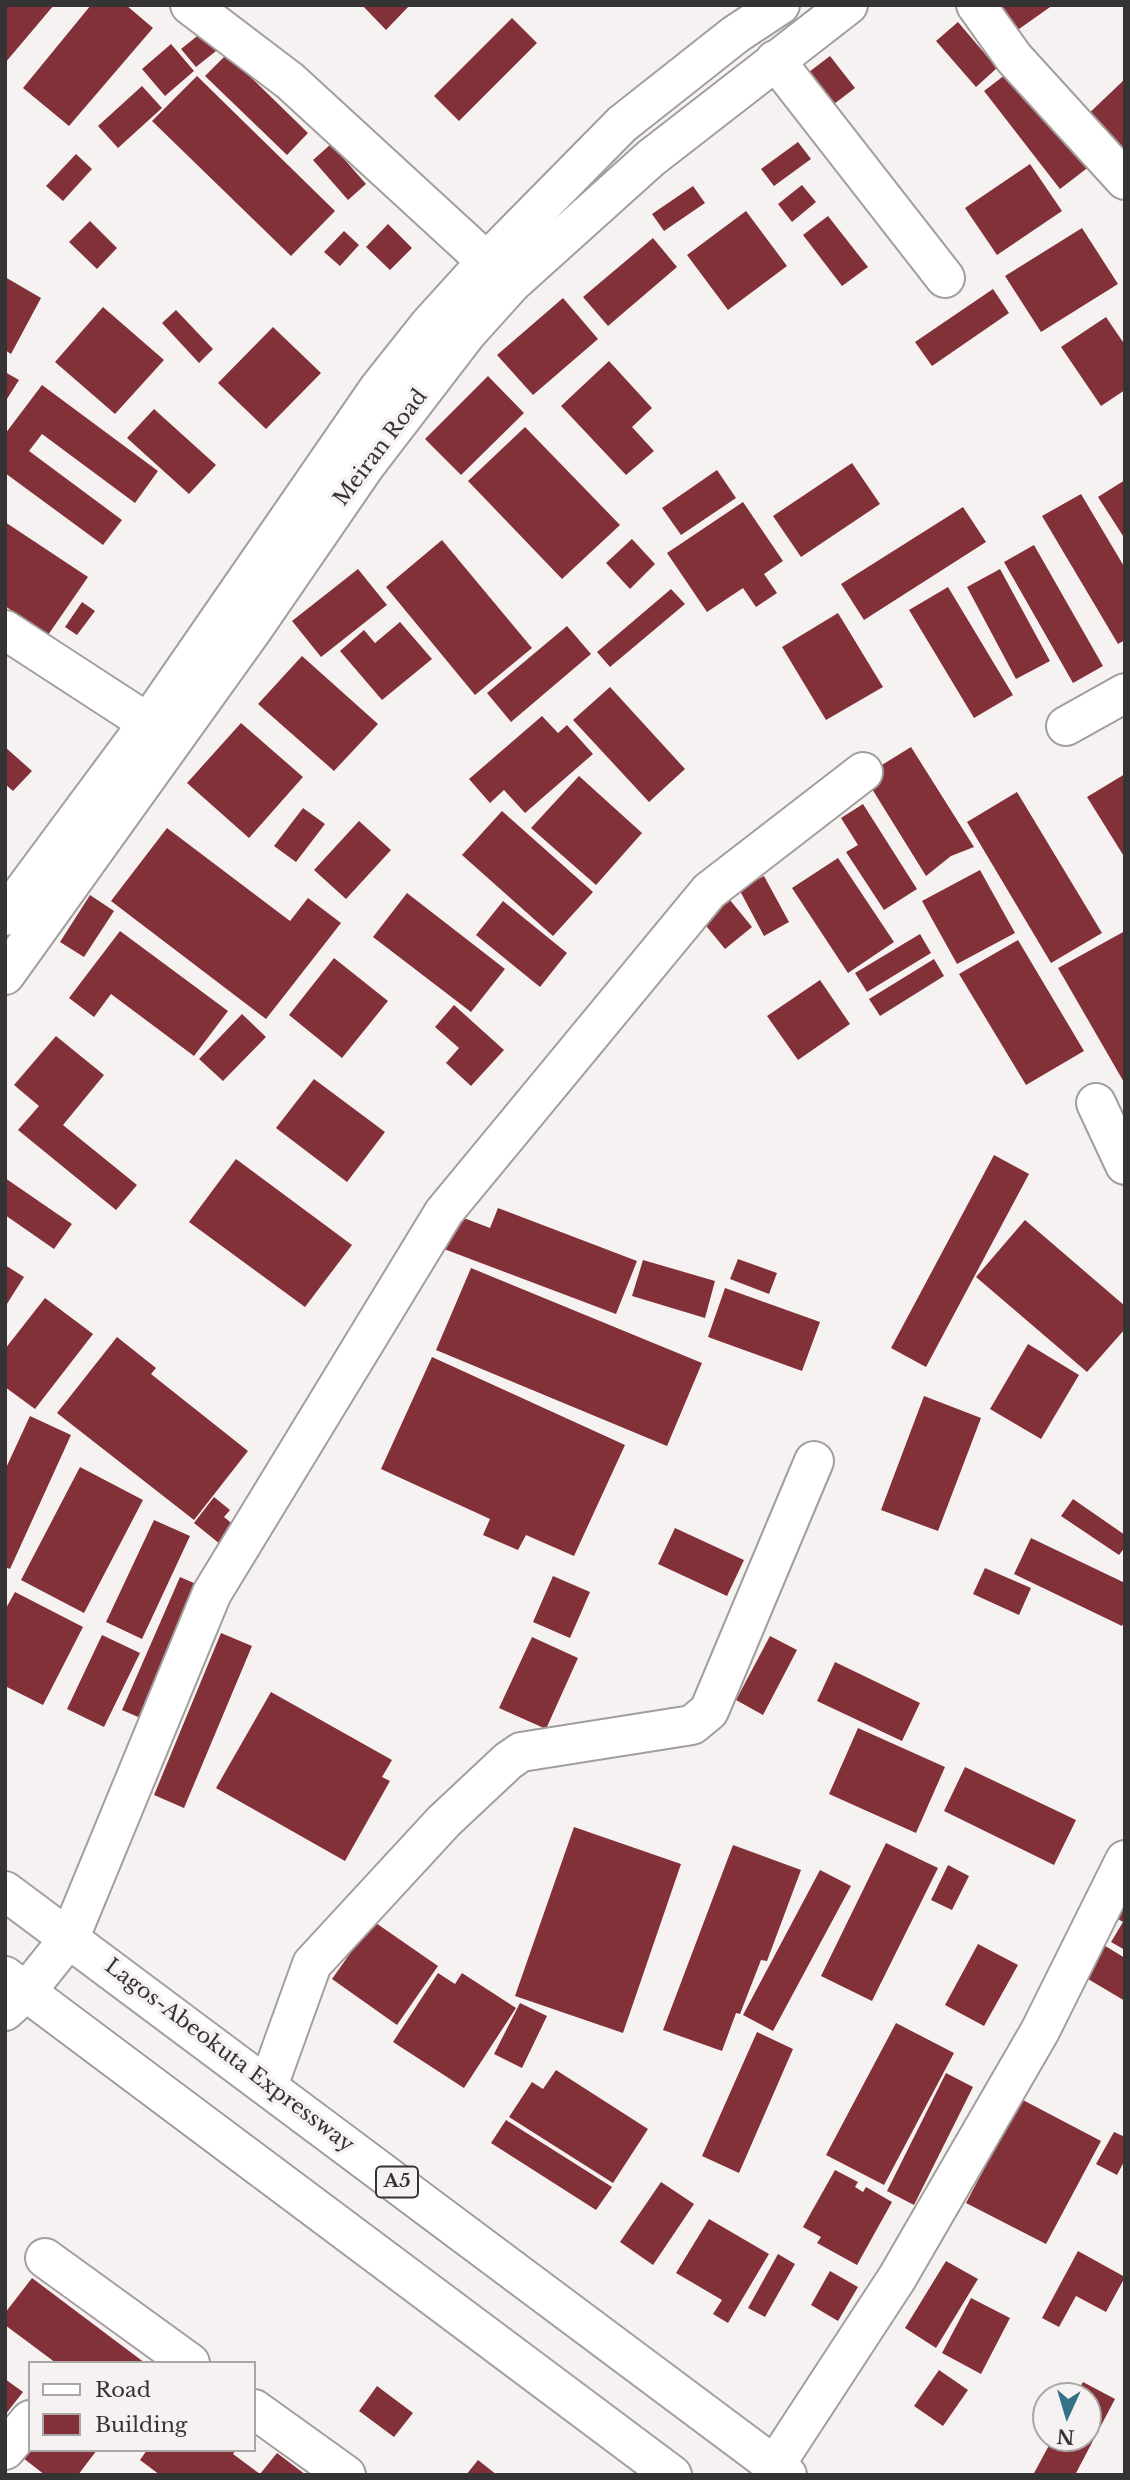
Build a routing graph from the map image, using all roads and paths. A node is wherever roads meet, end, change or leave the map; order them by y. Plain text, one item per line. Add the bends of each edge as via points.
1 (190, 5) edge
2 (780, 5) edge
3 (848, 5) edge
4 (976, 5) edge
5 (775, 60) junction
6 (622, 124) junction
7 (651, 158) junction
8 (1125, 180) edge
9 (499, 273) junction
10 (945, 278) dead end
11 (5, 630) edge
12 (1125, 693) edge
13 (148, 723) junction
14 (1066, 726) dead end
15 (863, 772) dead end
16 (5, 916) edge
17 (5, 975) edge
18 (1096, 1103) dead end
19 (1125, 1165) edge
20 (814, 1461) dead end
21 (1125, 1860) edge
22 (5, 1891) edge
23 (70, 1937) junction
24 (12, 1993) edge
25 (268, 2086) junction
26 (44, 2259) dead end
27 (187, 2361) edge
28 (256, 2410) edge
29 (28, 2422) edge
30 (5, 2450) edge
31 (781, 2470) edge
32 (346, 2475) edge
33 (672, 2475) edge

1 - 9 main road via 290,81
2 - 6 main road, Meiran Road
3 - 5 main road, Meiran Road
4 - 8 main road via 1014,58
5 - 7 main road, Meiran Road
5 - 10 main road
6 - 7 main road
6 - 9 main road, Meiran Road
7 - 9 main road, Meiran Road
9 - 13 main road, Meiran Road via 429,325 379,388
9 - 17 main road, Meiran Road via 467,333 365,466
11 - 13 main road
12 - 14 main road
13 - 16 main road, Meiran Road
15 - 23 main road via 709,891 444,1212 212,1592
18 - 19 main road
20 - 25 main road via 709,1711 692,1725 521,1752 508,1761 444,1821 312,1964
21 - 31 main road via 1033,2043
22 - 23 main road, Lagos-Abeokuta Expressway / A5
23 - 24 main road
23 - 25 main road, Lagos-Abeokuta Expressway / A5
24 - 33 main road
25 - 31 main road, Lagos-Abeokuta Expressway / A5
26 - 27 main road
28 - 32 main road
29 - 30 main road

